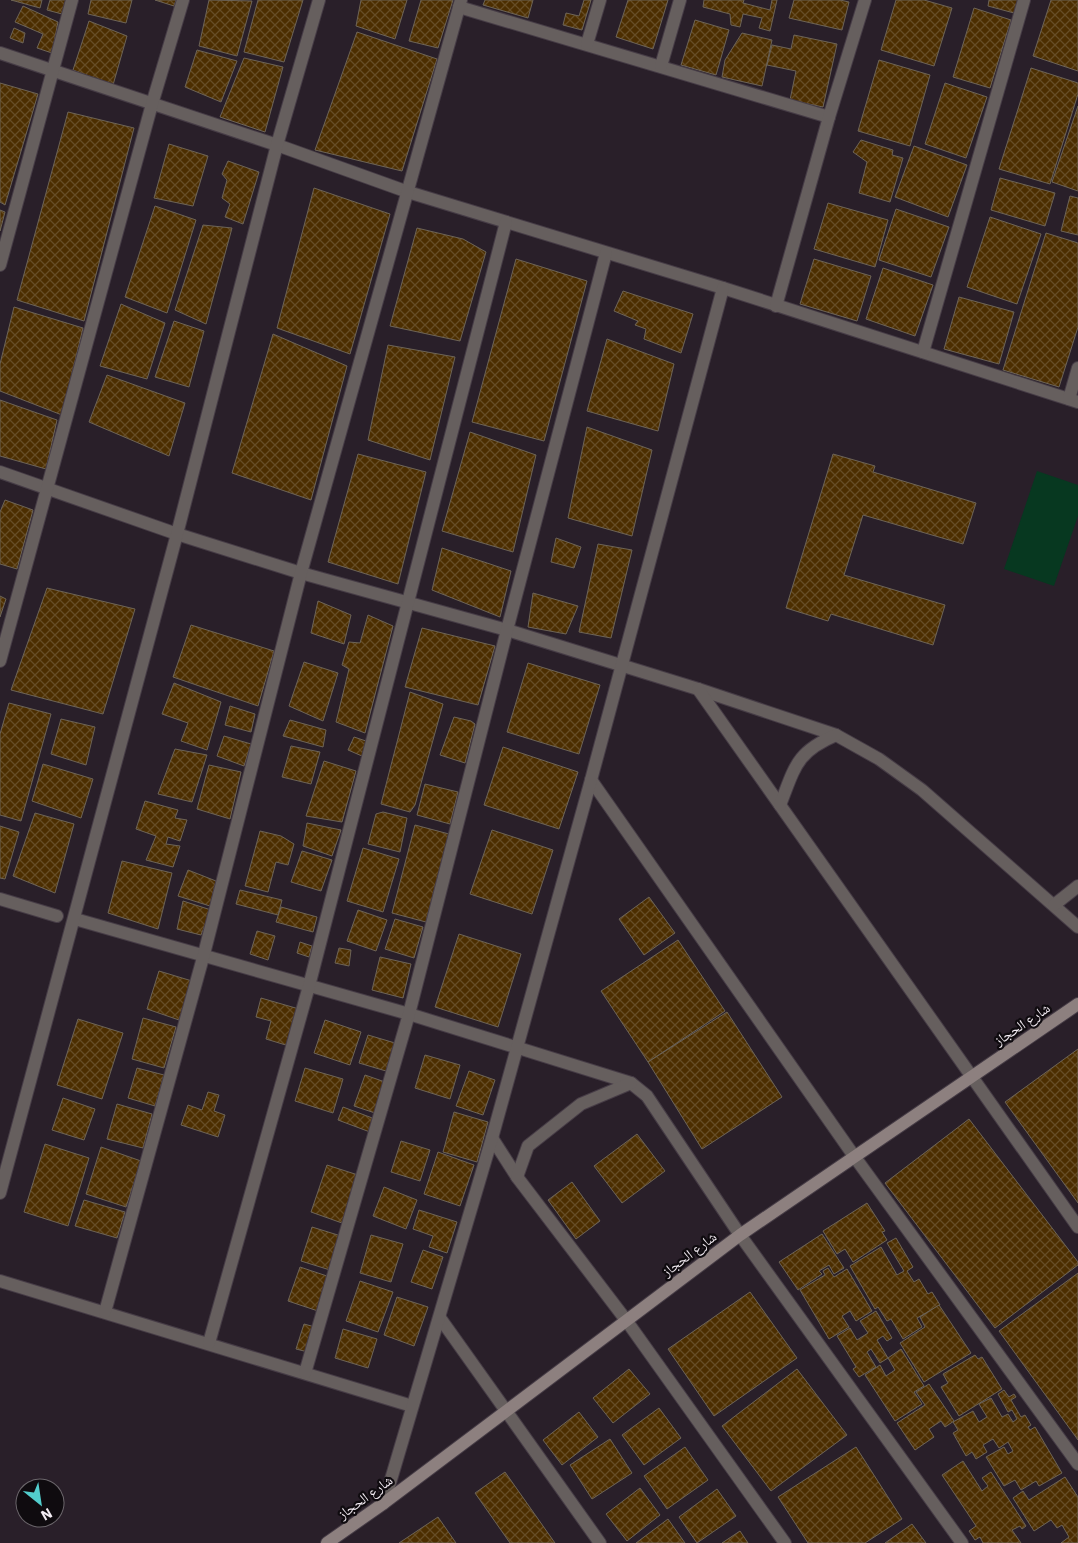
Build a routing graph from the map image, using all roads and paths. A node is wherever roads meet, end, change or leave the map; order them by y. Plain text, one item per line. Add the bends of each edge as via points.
1 (72, 0) edge
2 (183, 0) edge
3 (319, 0) edge
4 (600, 0) edge
5 (680, 0) edge
6 (865, 0) edge
7 (1024, 0) edge
8 (460, 4) edge
9 (587, 44) junction
10 (0, 53) edge
11 (661, 66) junction
12 (52, 69) junction
13 (152, 104) junction
14 (829, 117) junction
15 (277, 145) junction
16 (408, 192) junction
17 (506, 222) junction
18 (606, 253) junction
19 (0, 265) edge
20 (723, 288) junction
21 (776, 306) junction
22 (923, 352) junction
23 (1078, 368) edge
24 (1074, 401) edge
25 (0, 472) edge
26 (49, 489) junction
27 (177, 534) junction
28 (301, 573) junction
29 (406, 603) junction
30 (507, 630) junction
31 (0, 661) edge
32 (620, 666) junction
33 (698, 689) junction
34 (836, 735) junction
35 (591, 780) junction
36 (780, 805) junction
37 (1078, 886) edge
38 (0, 899) edge
39 (1054, 905) junction
40 (57, 916) dead end
41 (75, 919) junction
42 (1078, 927) edge
43 (204, 954) junction
44 (308, 986) junction
45 (1078, 1004) edge
46 (410, 1014) junction
47 (517, 1046) junction
48 (971, 1077) junction
49 (631, 1083) junction
50 (492, 1138) junction
51 (854, 1156) junction
52 (517, 1177) junction
53 (0, 1193) edge
54 (1078, 1228) edge
55 (740, 1235) junction
56 (0, 1281) edge
57 (105, 1312) junction
58 (440, 1318) junction
59 (626, 1320) junction
60 (209, 1343) junction
61 (306, 1373) junction
62 (412, 1406) junction
63 (505, 1410) junction
64 (1078, 1464) edge
65 (384, 1503) junction
66 (327, 1543) edge
67 (600, 1543) edge
68 (784, 1543) edge
69 (962, 1543) edge

1 - 12 street
2 - 13 street
3 - 15 street
4 - 9 street
5 - 11 street
6 - 14 street
7 - 22 street
8 - 9 street
8 - 16 street
9 - 11 street
10 - 12 street
11 - 14 street
12 - 13 street
12 - 19 street
13 - 15 street
13 - 26 street
14 - 21 street
15 - 16 street
15 - 27 street
16 - 17 street
16 - 28 street
17 - 18 street
17 - 29 street
18 - 20 street
18 - 30 street
20 - 21 street
20 - 32 street
21 - 22 street
22 - 24 street
23 - 24 street
25 - 26 street
26 - 27 street
26 - 31 street
27 - 28 street
27 - 41 street
28 - 29 street
28 - 43 street
29 - 30 street
29 - 44 street
30 - 32 street
30 - 46 street
32 - 33 street
32 - 35 street
33 - 34 street
33 - 36 street
34 - 36 street via 805,751 794,768
34 - 39 street via 922,790
35 - 47 street
35 - 51 street
36 - 48 street
37 - 39 street
38 - 40 street
39 - 42 street
41 - 43 street
41 - 53 street
43 - 44 street
43 - 57 street
44 - 46 street
44 - 60 street
45 - 48 main road, شارع الحجاز
46 - 47 street
46 - 61 street
47 - 49 street
47 - 50 street
48 - 51 main road, شارع الحجاز
48 - 54 street
49 - 52 street via 581,1104 528,1146
49 - 55 street via 647,1096
50 - 52 street
50 - 58 street
51 - 55 main road, شارع الحجاز
51 - 64 street
52 - 59 street
55 - 59 main road, شارع الحجاز
55 - 69 street
56 - 57 street
57 - 60 street
58 - 62 street
58 - 63 street
59 - 63 main road, شارع الحجاز
59 - 68 street
60 - 61 street
61 - 62 street
62 - 65 street
63 - 65 main road, شارع الحجاز
63 - 67 street
65 - 66 main road, شارع الحجاز

